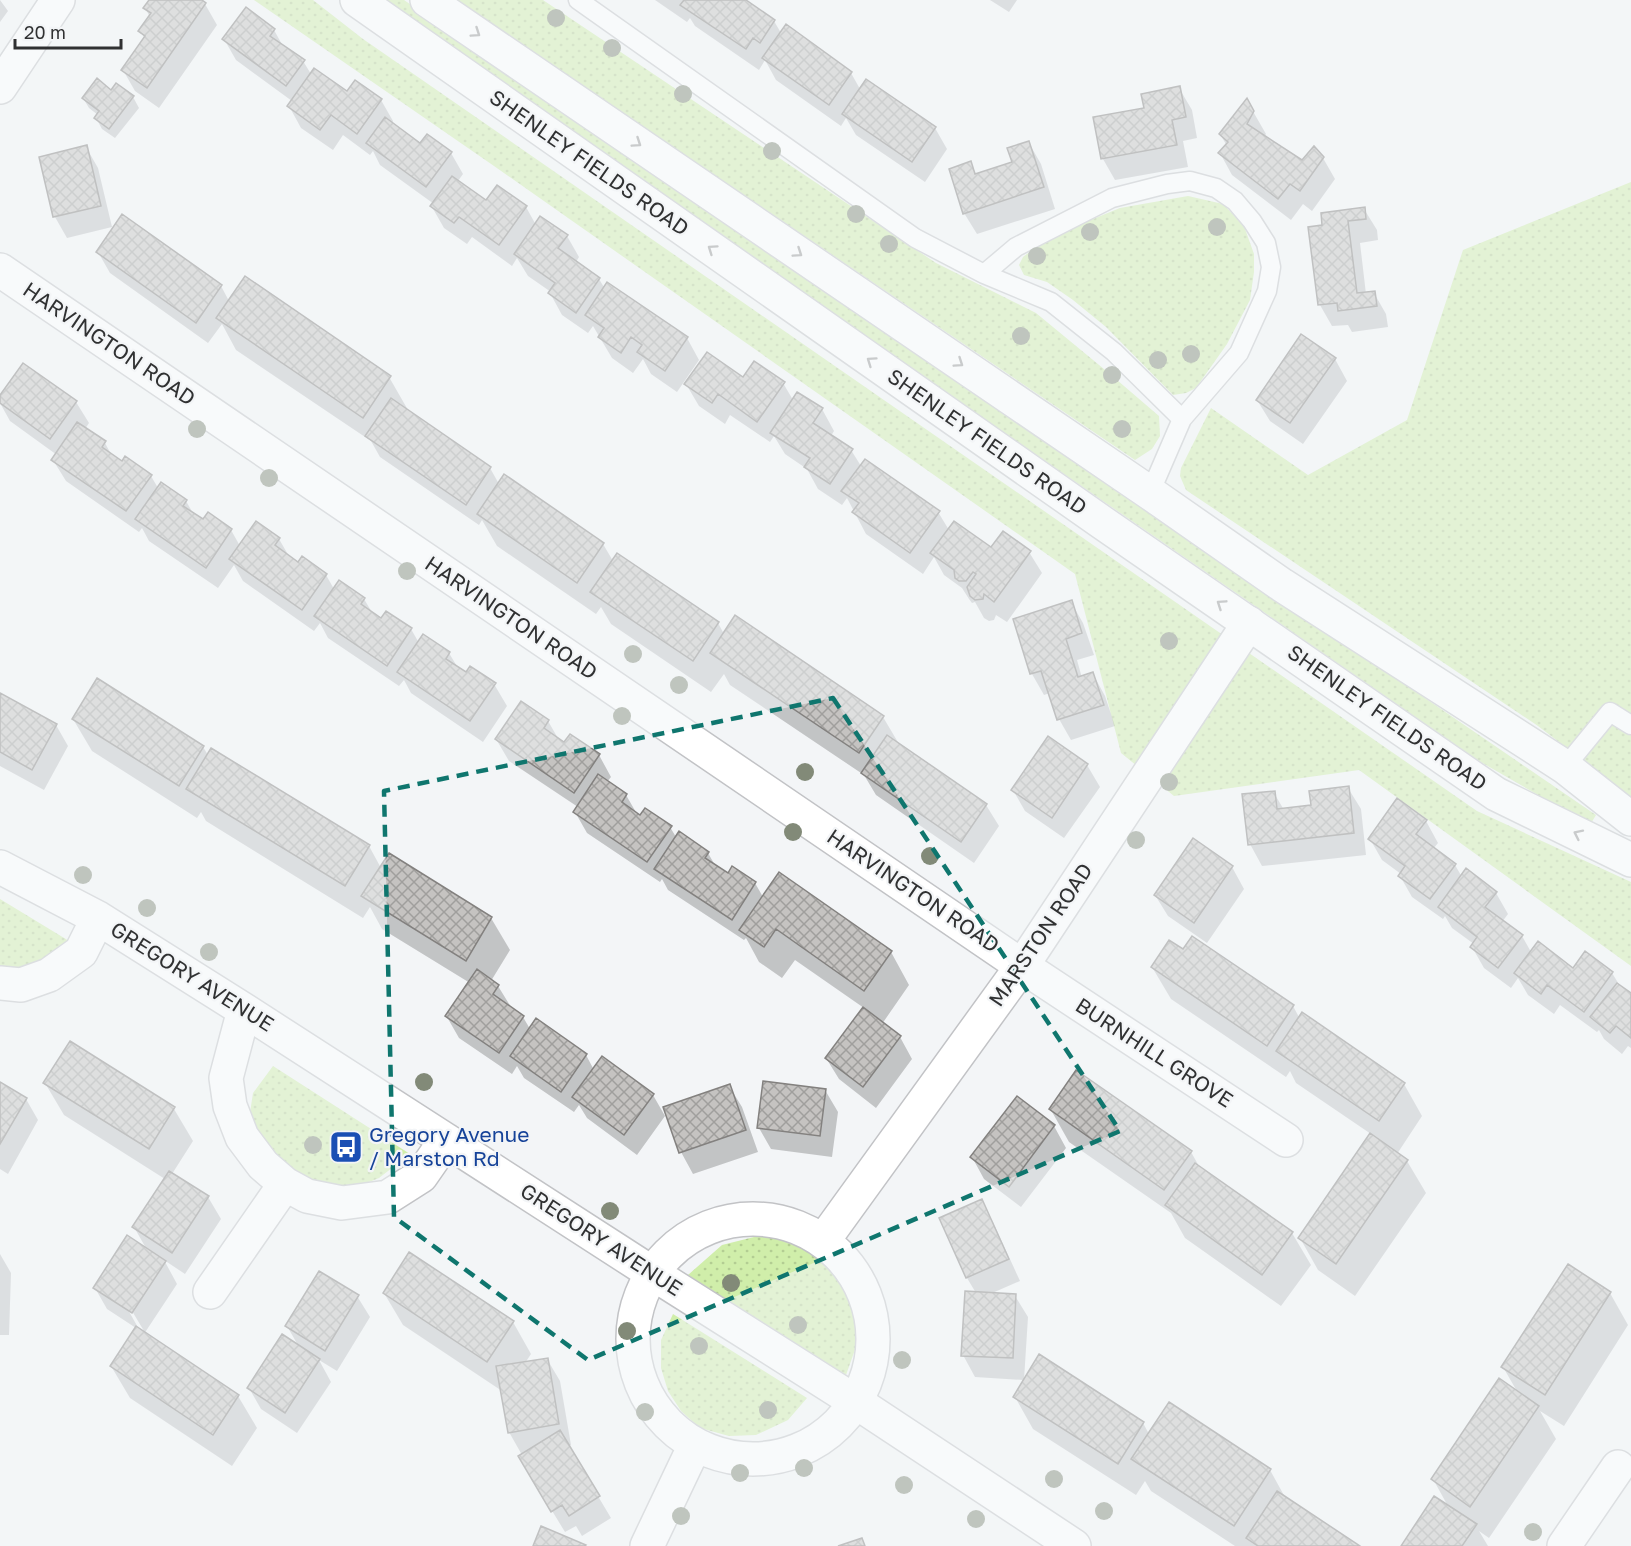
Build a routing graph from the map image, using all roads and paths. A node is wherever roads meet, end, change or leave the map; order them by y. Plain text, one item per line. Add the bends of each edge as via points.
1 (58, 0) edge
2 (357, 0) edge
3 (427, 0) edge
4 (578, 0) edge
5 (0, 87) edge
6 (0, 270) edge
7 (984, 274) junction
8 (1182, 419) junction
9 (1150, 493) junction
10 (1249, 623) junction
11 (1631, 725) edge
12 (1565, 766) junction
13 (1631, 819) edge
14 (1631, 860) edge
15 (0, 867) edge
16 (98, 918) junction
17 (1022, 966) junction
18 (0, 983) edge
19 (244, 1010) junction
20 (446, 1140) junction
21 (1286, 1140) dead end
22 (285, 1184) junction
23 (823, 1241) junction
24 (652, 1273) junction
25 (210, 1292) dead end
26 (856, 1402) junction
27 (695, 1445) junction
28 (1618, 1467) dead end
29 (647, 1546) edge
30 (1074, 1546) edge
31 (1564, 1546) edge

1 - 5 street
10 -> 2 street, SHENLEY FIELDS ROAD
3 -> 9 street, SHENLEY FIELDS ROAD
4 - 7 lane via 915,238
6 - 17 street, HARVINGTON ROAD
7 - 8 lane via 1051,302 1114,352
7 - 8 lane via 1016,247 1112,198 1190,181 1216,189 1235,201 1266,243 1271,267 1267,291 1239,353
8 - 9 lane
9 - 12 street, SHENLEY FIELDS ROAD via 1282,585
14 -> 10 street, SHENLEY FIELDS ROAD via 1496,794
10 - 17 street, MARSTON ROAD
11 - 12 lane via 1610,712
12 - 13 street, SHENLEY FIELDS ROAD
15 - 16 street, GREGORY AVENUE
16 - 18 street via 81,952 49,975 21,985
16 - 19 street, GREGORY AVENUE
17 - 21 street, BURNHILL GROVE
17 - 23 street, MARSTON ROAD
19 - 20 street, GREGORY AVENUE
19 - 22 street via 226,1078 230,1106 242,1137 262,1165
20 - 22 street via 421,1176 388,1197 342,1203 307,1196
20 - 24 street, GREGORY AVENUE
22 - 25 street
23 - 24 street via 788,1224 750,1218 711,1226 678,1245
23 - 26 street via 849,1266 866,1298 872,1324 870,1369
24 - 26 street, GREGORY AVENUE
24 - 27 street via 639,1299 633,1326 633,1355 640,1382 653,1407 672,1429
26 - 27 street via 832,1431 802,1450 766,1459 730,1458
26 - 30 street, GREGORY AVENUE
27 - 29 street
28 - 31 street

